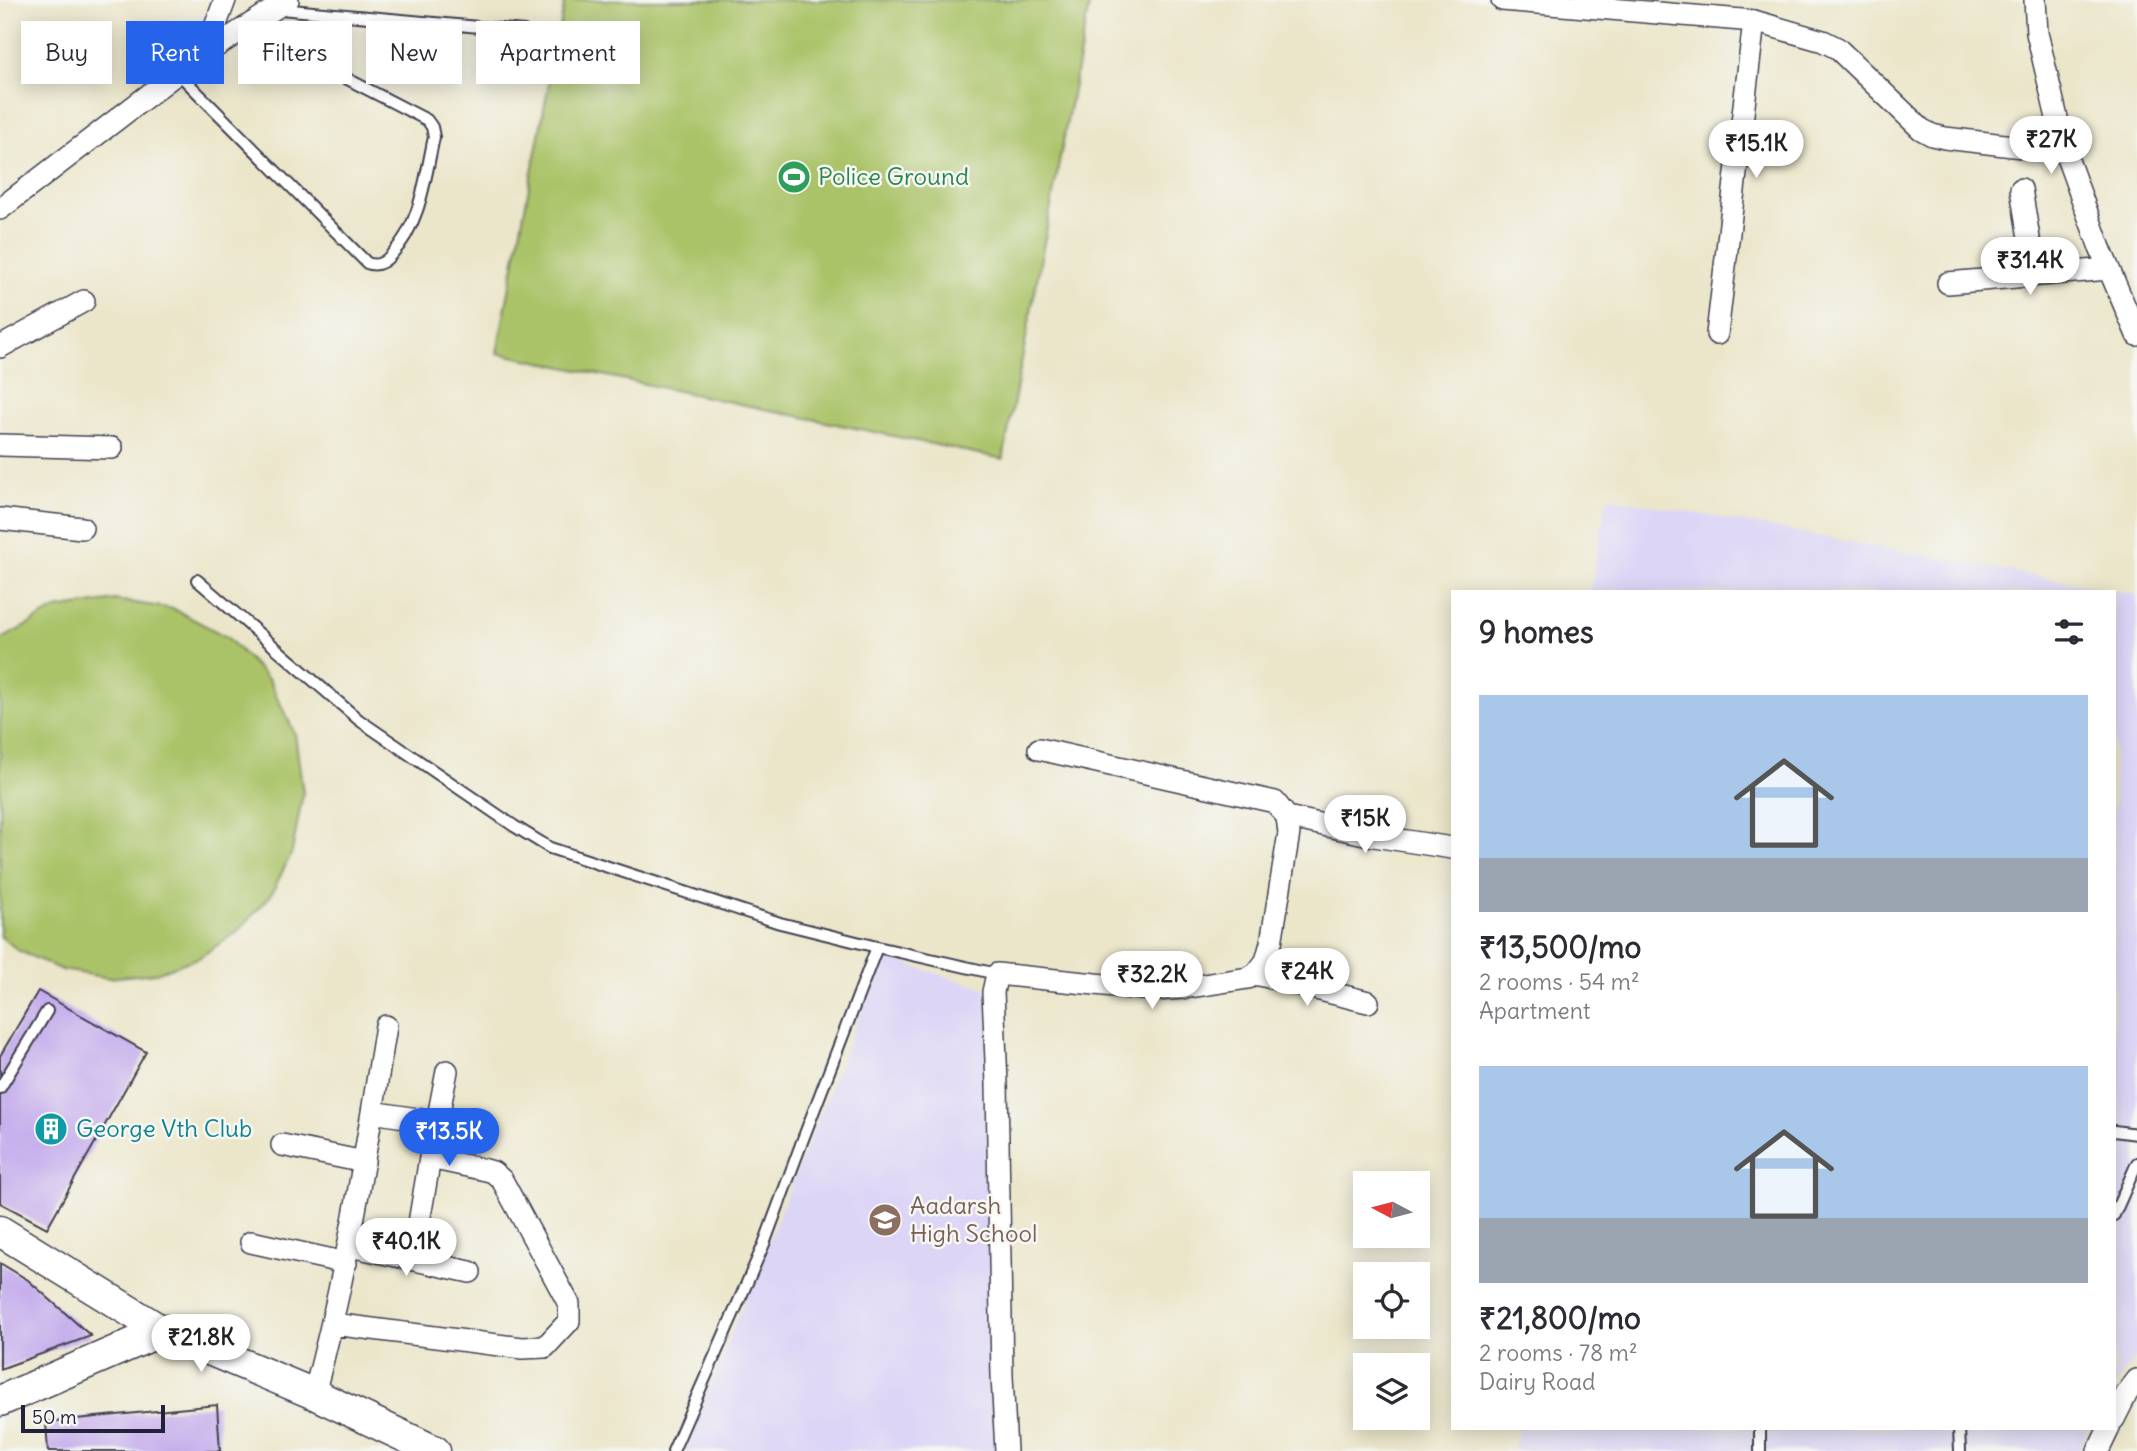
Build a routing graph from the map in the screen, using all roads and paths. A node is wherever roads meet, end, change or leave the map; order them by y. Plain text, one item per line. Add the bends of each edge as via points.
1 (225, 0) edge
2 (1502, 0) edge
3 (2035, 0) edge
4 (281, 4) edge
5 (1754, 20) junction
6 (217, 21) edge
7 (255, 21) edge
8 (476, 26) edge
9 (352, 81) edge
10 (163, 84) edge
11 (189, 84) edge
12 (2065, 152) junction
13 (2021, 189) dead end
14 (1, 207) edge
15 (2108, 269) junction
16 (2035, 275) junction
17 (1948, 283) dead end
18 (84, 301) dead end
19 (1717, 334) dead end
20 (2137, 335) edge
21 (0, 347) edge
22 (0, 445) edge
23 (112, 448) dead end
24 (0, 519) edge
25 (82, 528) dead end
26 (197, 580) dead end
27 (1039, 749) dead end
28 (1287, 817) junction
29 (1451, 849) edge
30 (877, 947) junction
31 (998, 974) junction
32 (1256, 974) junction
33 (1368, 1002) dead end
34 (47, 1011) dead end
35 (386, 1026) dead end
36 (447, 1071) dead end
37 (0, 1088) edge
38 (372, 1112) junction
39 (437, 1122) junction
40 (2116, 1131) edge
41 (2137, 1134) edge
42 (282, 1145) dead end
43 (429, 1158) junction
44 (364, 1162) junction
45 (2137, 1163) edge
46 (2116, 1210) edge
47 (0, 1231) edge
48 (251, 1242) dead end
49 (348, 1255) junction
50 (413, 1258) junction
51 (470, 1272) dead end
52 (333, 1324) junction
53 (164, 1330) junction
54 (2134, 1390) edge
55 (314, 1395) junction
56 (0, 1401) edge
57 (2116, 1416) edge
58 (1760, 1430) edge
59 (1959, 1430) edge
60 (2108, 1430) edge
61 (433, 1451) edge
62 (673, 1451) edge
63 (1006, 1451) edge
64 (1760, 1451) edge
65 (1961, 1451) edge
66 (2098, 1451) edge

1 - 6 street
2 - 5 street
3 - 12 street via 2037,33
4 - 7 street
4 - 8 lane
5 - 12 street via 1837,47 1932,135
5 - 19 street
9 - 11 lane via 427,120 434,137 416,217 402,243 373,265
10 - 14 street
12 - 15 street
13 - 16 street
15 - 16 street
15 - 20 street
16 - 17 street
18 - 21 street
22 - 23 street
24 - 25 street
26 - 30 lane via 359,720 550,848 780,923
27 - 28 street via 1275,802
28 - 29 street
28 - 32 street via 1289,833 1271,943
30 - 31 lane
30 - 62 lane via 764,1244
31 - 32 street via 1154,990
31 - 63 street via 993,992
32 - 33 street
34 - 37 lane
35 - 38 street
36 - 39 street
38 - 39 street
38 - 44 street
39 - 43 street
40 - 41 lane
42 - 44 street
43 - 50 street
43 - 52 street via 493,1172 502,1181 569,1304 569,1321 545,1346 522,1348
44 - 49 street
45 - 46 lane
47 - 53 street
48 - 49 street
49 - 50 street
49 - 52 street
50 - 51 street
52 - 55 street
53 - 55 street
53 - 56 street
54 - 57 street
55 - 61 street
58 - 64 lane
59 - 65 lane
60 - 66 street

